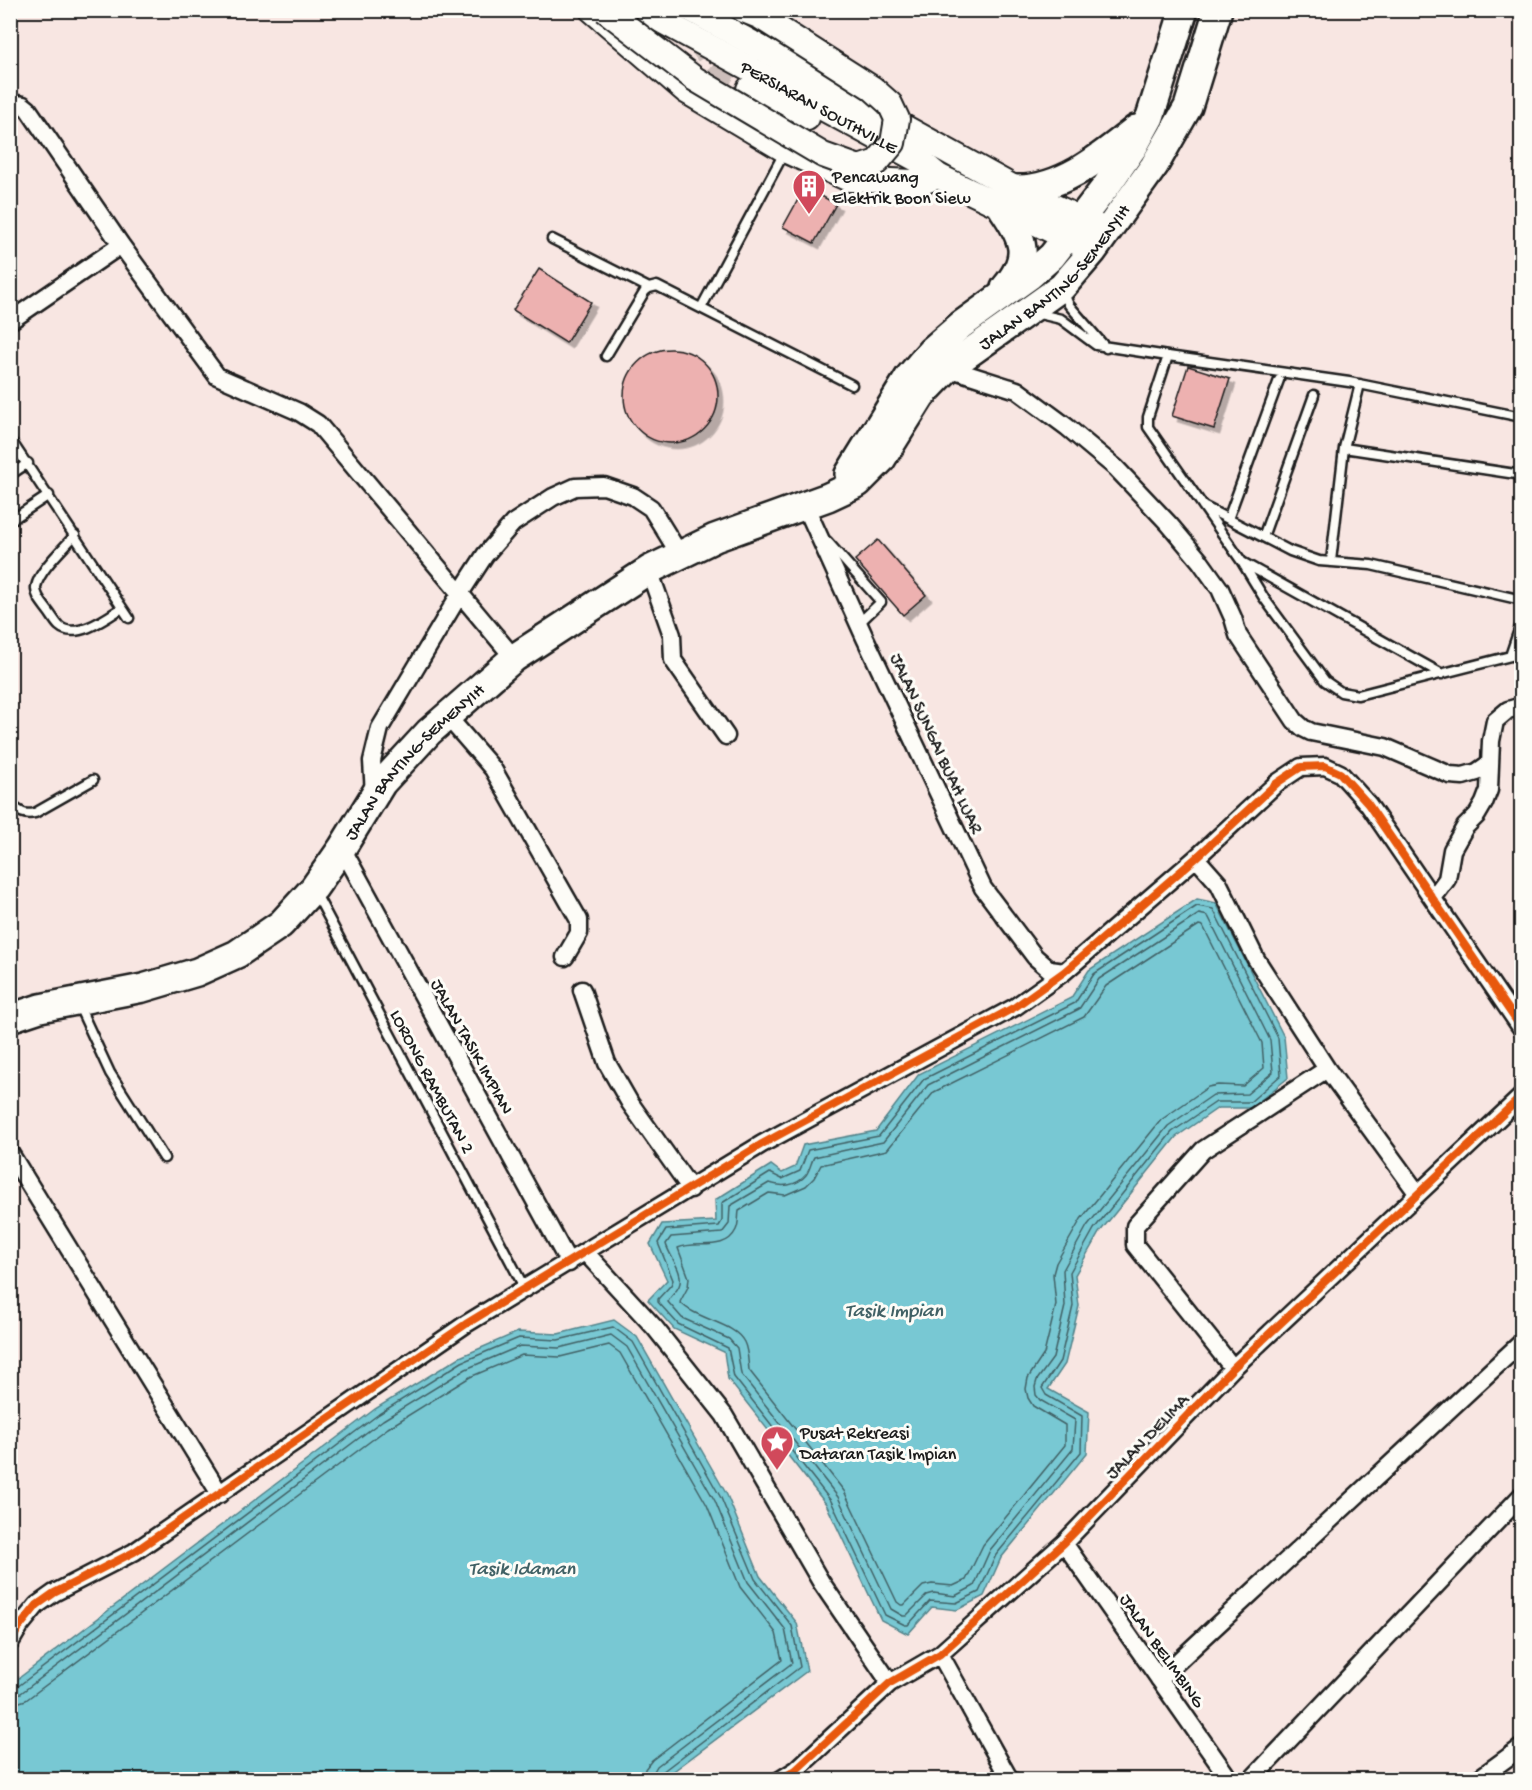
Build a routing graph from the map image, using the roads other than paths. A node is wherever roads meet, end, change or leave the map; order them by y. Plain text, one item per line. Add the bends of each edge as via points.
1 (592, 10) edge
2 (605, 10) edge
3 (642, 10) edge
4 (692, 10) edge
5 (744, 10) edge
6 (1184, 10) edge
7 (1218, 10) edge
8 (749, 89) tunnel mouth
9 (10, 104) edge
10 (1150, 117) junction
11 (785, 150) junction
12 (938, 176) junction
13 (1010, 199) junction
14 (1075, 229) junction
15 (552, 239) dead end
16 (1100, 241) junction
17 (121, 244) junction
18 (1062, 287) junction
19 (649, 288) junction
20 (995, 301) junction
21 (701, 308) junction
22 (1029, 311) junction
23 (10, 321) edge
24 (1106, 348) junction
25 (606, 356) dead end
26 (1168, 356) junction
27 (948, 368) junction
28 (1278, 381) dead end
29 (1360, 384) junction
30 (852, 386) dead end
31 (1314, 395) dead end
32 (1521, 417) edge
33 (10, 439) edge
34 (1344, 448) junction
35 (28, 463) junction
36 (10, 475) edge
37 (1521, 475) edge
38 (49, 495) junction
39 (816, 501) junction
40 (1202, 505) junction
41 (1228, 519) junction
42 (10, 521) edge
43 (816, 530) junction
44 (75, 535) junction
45 (1263, 537) junction
46 (680, 555) junction
47 (1331, 561) junction
48 (1242, 562) junction
49 (649, 570) junction
50 (461, 592) junction
51 (1521, 600) edge
52 (122, 608) junction
53 (129, 618) dead end
54 (1521, 621) edge
55 (859, 623) junction
56 (1521, 653) edge
57 (1510, 656) junction
58 (514, 658) junction
59 (1442, 674) junction
60 (1521, 706) edge
61 (447, 716) junction
62 (726, 736) dead end
63 (1490, 763) junction
64 (93, 780) dead end
65 (374, 795) junction
66 (10, 804) edge
67 (342, 848) junction
68 (1196, 858) junction
69 (314, 888) junction
70 (1433, 897) junction
71 (565, 957) dead end
72 (1064, 972) junction
73 (582, 990) dead end
74 (77, 1000) junction
75 (10, 1018) edge
76 (1521, 1029) edge
77 (1327, 1069) junction
78 (1521, 1096) edge
79 (10, 1153) edge
80 (164, 1158) dead end
81 (691, 1189) junction
82 (1418, 1194) junction
83 (586, 1253) junction
84 (569, 1263) junction
85 (526, 1289) junction
86 (1521, 1342) edge
87 (1233, 1368) junction
88 (220, 1494) junction
89 (1521, 1495) edge
90 (1064, 1543) junction
91 (10, 1643) edge
92 (940, 1654) junction
93 (1160, 1679) junction
94 (890, 1683) junction
95 (1521, 1747) edge
96 (799, 1775) edge
97 (780, 1779) edge
98 (1010, 1779) edge
99 (1230, 1779) edge
100 (1251, 1779) edge
101 (1477, 1779) edge

1 - 11 main road via 686,91
2 - 5 main road, bridge via 695,79 823,155 859,168 877,162 893,143 897,119 890,104 872,88
3 - 12 main road, PERSIARAN SOUTHVILLE via 920,161
4 - 13 main road, PERSIARAN SOUTHVILLE
6 - 10 main road, JALAN BANTING-SEMENYIH
7 - 16 main road, JALAN BANTING-SEMENYIH via 1188,107 1154,166
8 - 12 main road via 914,170
9 - 17 street via 23,105 28,110
10 - 13 main road via 1072,174
10 - 14 main road, JALAN BANTING-SEMENYIH
11 - 12 main road via 849,179 913,182
11 - 21 lane
12 - 13 main road, PERSIARAN SOUTHVILLE
13 - 14 main road, PERSIARAN SOUTHVILLE
13 - 20 main road via 1023,261
14 - 16 main road, PERSIARAN SOUTHVILLE
14 - 20 main road, JALAN BANTING-SEMENYIH via 1052,256
15 - 19 lane
16 - 18 main road, JALAN BANTING-SEMENYIH
17 - 23 street
17 - 50 street via 217,376 318,424
18 - 22 main road, JALAN BANTING-SEMENYIH
18 - 24 lane via 1069,305
19 - 21 lane via 662,287
19 - 25 lane
20 - 39 main road, JALAN BANTING-SEMENYIH via 931,351 909,377 854,468
21 - 30 lane
22 - 24 lane via 1060,319
22 - 27 main road, JALAN BANTING-SEMENYIH
24 - 26 lane
26 - 29 lane
26 - 40 lane via 1148,427
27 - 39 main road, JALAN BANTING-SEMENYIH via 921,396 881,460 858,483
27 - 63 street via 1017,390 1116,468 1200,561 1220,589 1238,635 1303,728 1385,747 1450,775 1463,776
28 - 41 lane
29 - 32 lane
29 - 34 lane
31 - 45 lane
33 - 35 lane
34 - 37 lane
34 - 47 lane
35 - 36 lane
35 - 38 lane
38 - 42 lane
38 - 44 lane
39 - 43 street, JALAN SUNGAI BUAH LUAR
39 - 46 main road, JALAN BANTING-SEMENYIH
40 - 41 lane
40 - 48 lane
41 - 45 lane
43 - 55 street, JALAN SUNGAI BUAH LUAR
43 - 55 lane via 881,602
44 - 52 lane
44 - 52 lane via 39,579 38,597 58,625 73,631 90,627
45 - 47 lane via 1290,551
46 - 49 main road, JALAN BANTING-SEMENYIH
46 - 50 street via 651,508 633,496 604,486 575,487 513,522
47 - 51 lane via 1371,565
48 - 59 lane
48 - 59 lane via 1325,681 1341,692 1358,695
49 - 58 main road, JALAN BANTING-SEMENYIH
49 - 62 street via 672,635 673,660
50 - 58 street
50 - 65 street via 380,728 372,761
52 - 53 lane
54 - 57 lane
55 - 72 street, JALAN SUNGAI BUAH LUAR via 983,888 1035,957 1050,970
56 - 57 lane
57 - 59 lane
58 - 61 main road, JALAN BANTING-SEMENYIH
60 - 63 street via 1508,710 1496,721
61 - 65 main road, JALAN BANTING-SEMENYIH
61 - 71 street via 494,769 579,920 579,933
63 - 70 street via 1489,790 1484,803 1452,850 1447,879
64 - 66 lane via 35,813 21,813
65 - 67 main road, JALAN BANTING-SEMENYIH
67 - 69 main road, JALAN BANTING-SEMENYIH
67 - 84 street, JALAN TASIK IMPIAN
68 - 70 street via 1277,783 1301,766 1325,765 1340,773 1368,804
68 - 72 street
68 - 77 street via 1219,884 1256,959
69 - 74 main road, JALAN BANTING-SEMENYIH via 281,924 237,954 197,972 143,988
69 - 85 lane, LORONG RAMBUTAN 2
70 - 76 street
72 - 81 street via 1015,1007 762,1144
73 - 81 street via 607,1063 630,1103
74 - 75 main road, JALAN BANTING-SEMENYIH
74 - 80 lane via 110,1072
77 - 82 street
77 - 87 street via 1203,1150 1135,1226 1135,1245
78 - 82 street, JALAN DELIMA
79 - 88 street
81 - 83 street
82 - 87 street, JALAN DELIMA
83 - 84 street
83 - 94 street via 655,1328 724,1415 821,1582
84 - 85 street
85 - 88 street via 466,1324
86 - 93 street
87 - 90 street, JALAN DELIMA
88 - 91 street via 134,1552 37,1605
89 - 100 street
90 - 92 street, JALAN DELIMA
90 - 93 street, JALAN BELIMBING
92 - 94 street, JALAN DELIMA
92 - 98 street
93 - 99 street, JALAN BELIMBING
94 - 96 street, JALAN DELIMA
95 - 101 street
96 - 97 street, JALAN DELIMA

